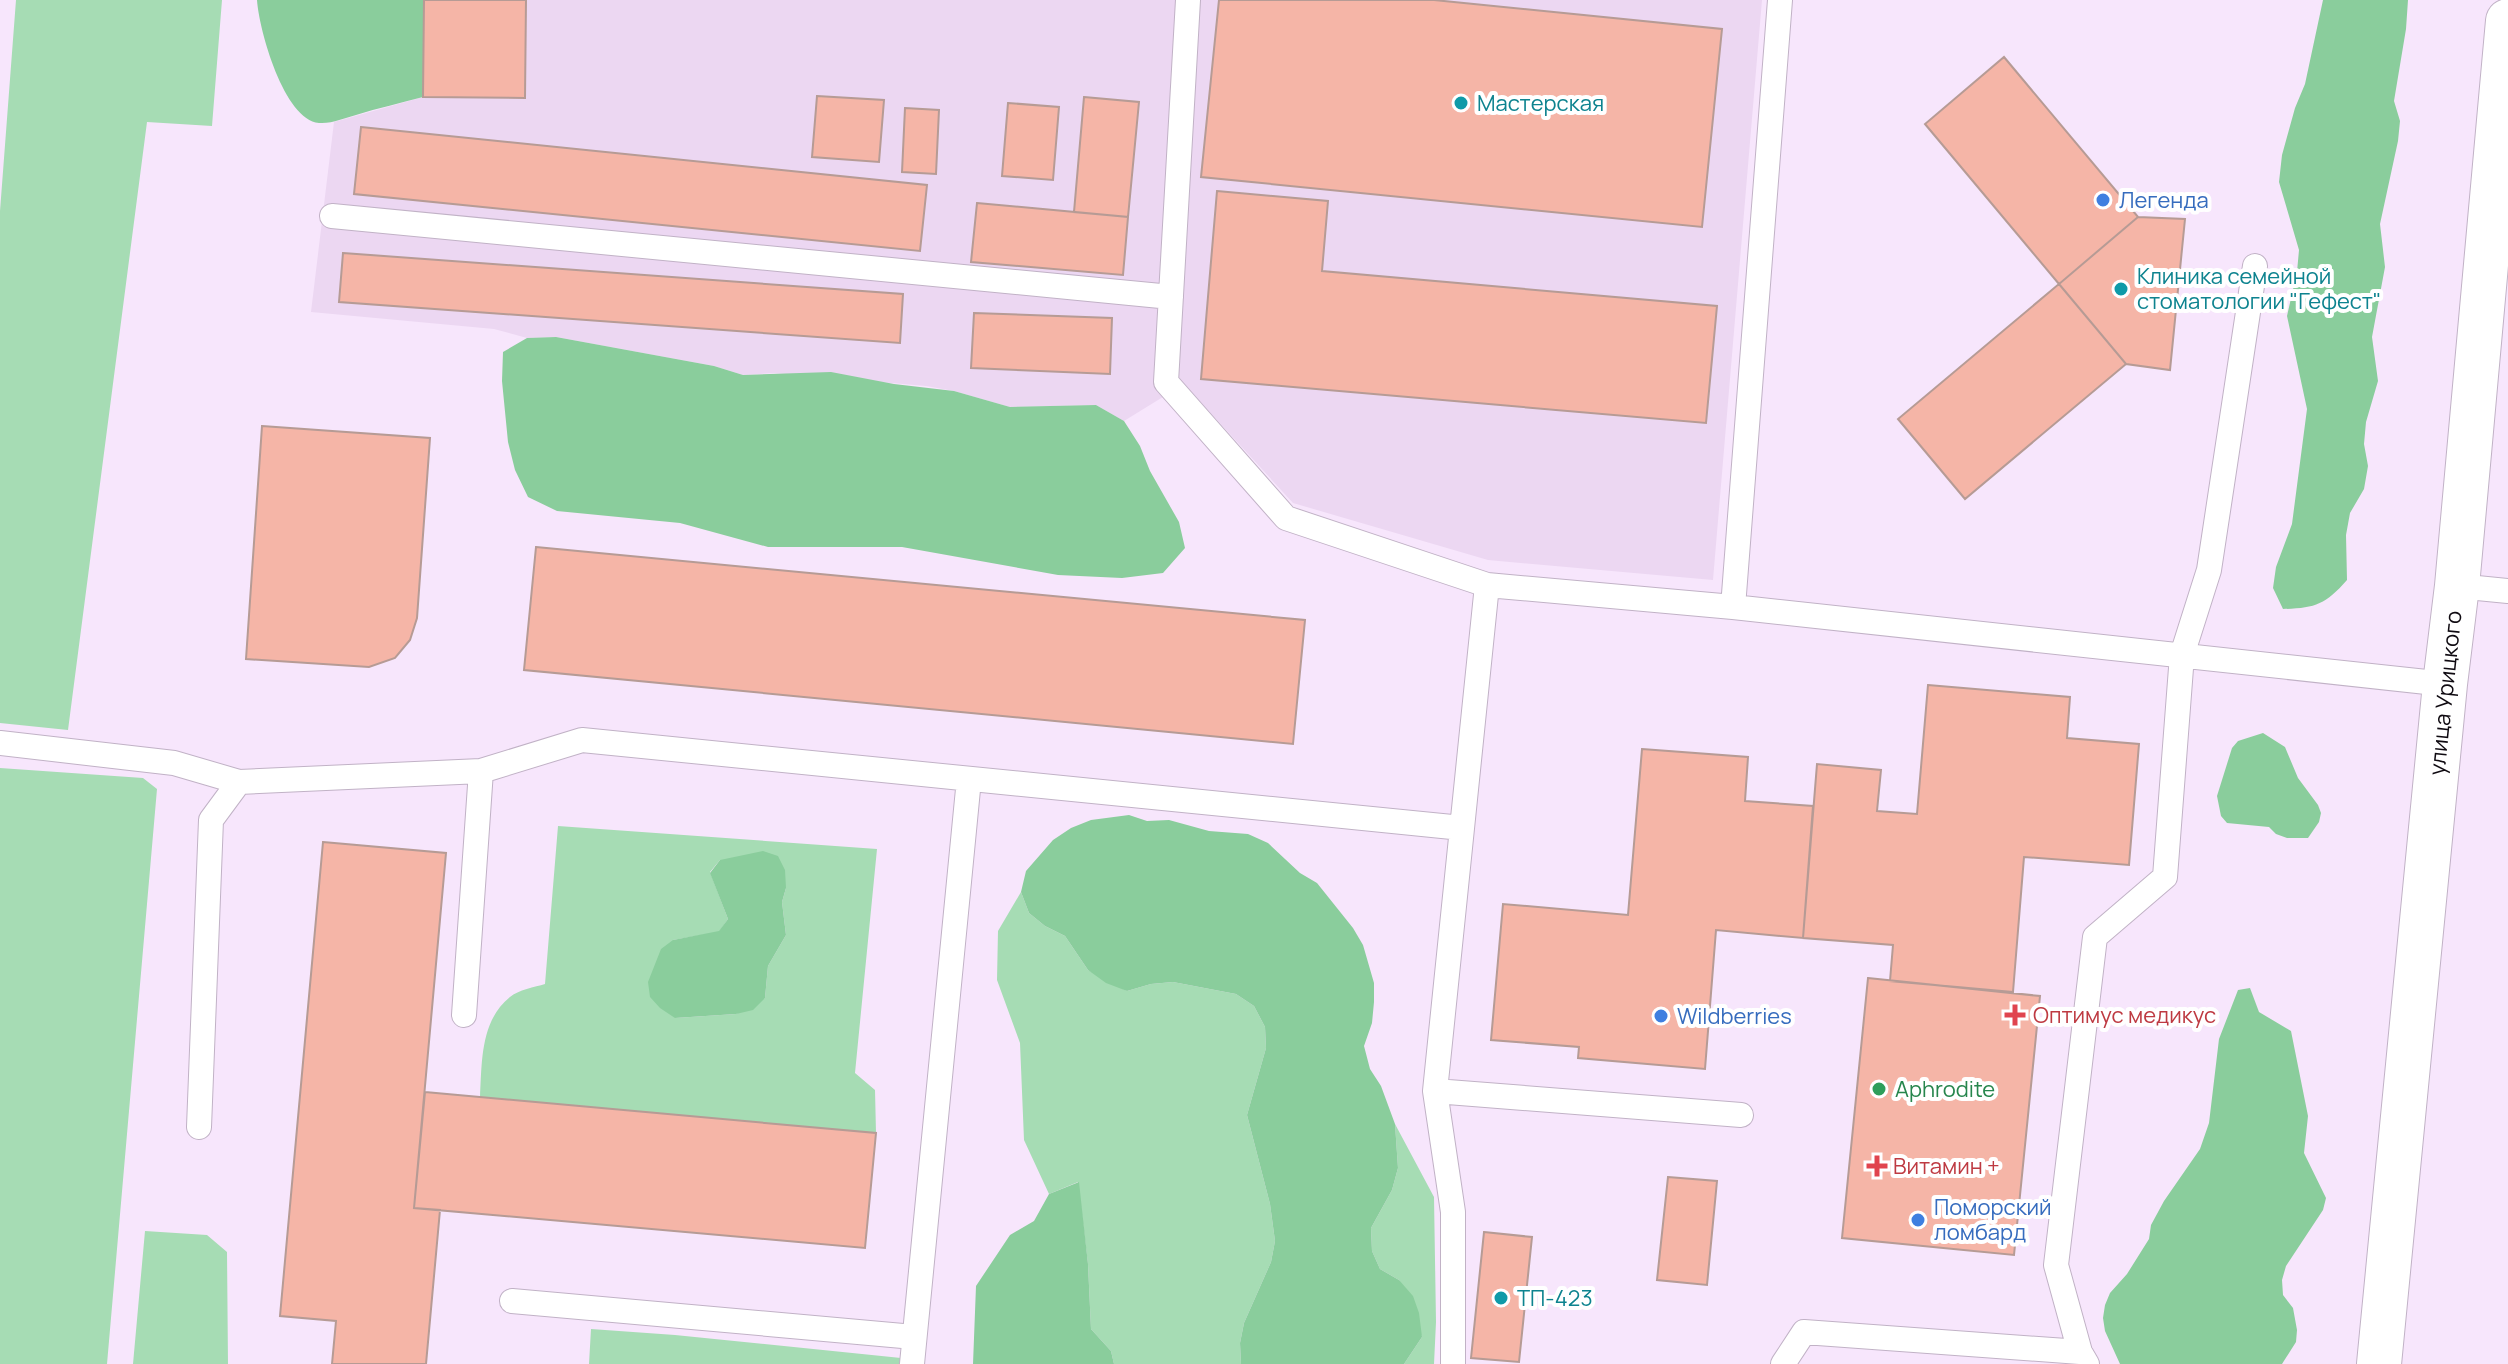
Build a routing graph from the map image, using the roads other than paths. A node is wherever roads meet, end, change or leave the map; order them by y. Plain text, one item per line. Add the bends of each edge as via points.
1 (1188, 0) edge
2 (1780, 0) edge
3 (2508, 21) edge
4 (2503, 119) edge
5 (332, 216) dead end
6 (2255, 266) dead end
7 (1171, 297) junction
8 (1487, 585) junction
9 (2457, 586) junction
10 (2508, 591) edge
11 (1733, 607) junction
12 (2182, 655) junction
13 (2445, 684) junction
14 (0, 743) edge
15 (481, 771) junction
16 (969, 779) junction
17 (239, 782) junction
18 (1462, 828) junction
19 (464, 1015) dead end
20 (1435, 1091) junction
21 (1741, 1115) dead end
22 (199, 1127) dead end
23 (512, 1301) dead end
24 (914, 1337) junction
25 (2084, 1358) edge
26 (912, 1364) edge
27 (1453, 1364) edge
28 (1783, 1364) edge
29 (2379, 1364) edge

1 - 7 lane
2 - 11 lane
3 - 4 main road, улица Урицкого
4 - 9 main road, улица Урицкого
5 - 7 lane
6 - 12 lane via 2209,570
7 - 8 lane via 1166,382 1286,518
8 - 11 lane
8 - 18 lane
9 - 10 lane
9 - 13 main road, улица Урицкого
11 - 12 lane
12 - 13 lane
12 - 25 lane via 2165,877 2095,937 2056,1265
13 - 29 main road, улица Урицкого
14 - 17 lane via 174,763
15 - 16 lane via 582,740
15 - 17 lane
15 - 19 lane
16 - 18 lane
16 - 24 lane
17 - 22 lane via 211,820
18 - 20 lane
20 - 21 lane
20 - 27 lane via 1453,1212
23 - 24 lane
24 - 26 lane
25 - 28 lane via 1804,1332

